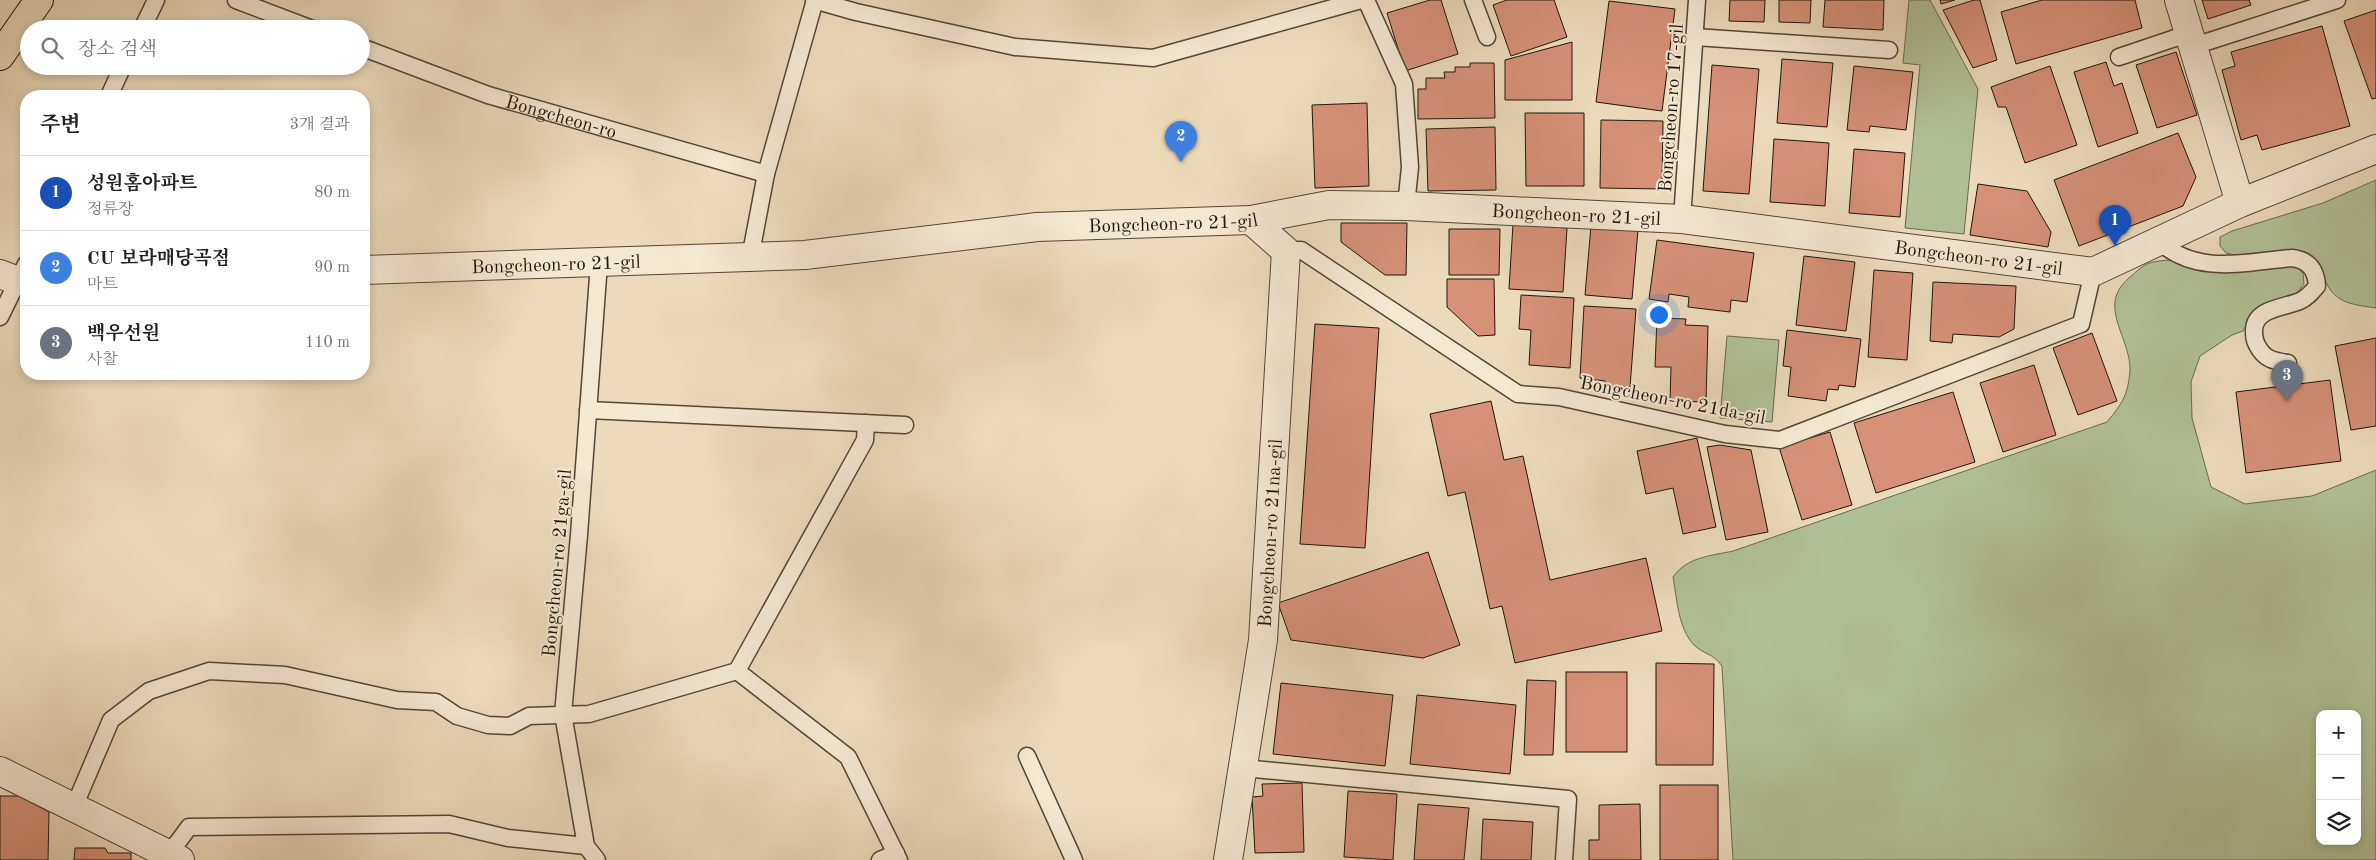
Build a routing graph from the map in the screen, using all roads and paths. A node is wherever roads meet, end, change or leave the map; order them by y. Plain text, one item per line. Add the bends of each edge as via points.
1 (39, 0) edge
2 (156, 0) edge
3 (236, 0) edge
4 (815, 0) edge
5 (1360, 0) edge
6 (1366, 0) edge
7 (1474, 0) edge
8 (1697, 0) edge
9 (2179, 0) edge
10 (2337, 0) edge
11 (859, 6) edge
12 (25, 20) edge
13 (146, 20) edge
14 (288, 20) edge
15 (20, 27) edge
16 (1487, 37) dead end
17 (1695, 37) junction
18 (2192, 39) junction
19 (370, 50) edge
20 (1889, 50) dead end
21 (0, 56) edge
22 (2118, 57) dead end
23 (119, 75) edge
24 (112, 90) edge
25 (2376, 149) edge
26 (766, 174) junction
27 (2240, 203) junction
28 (1406, 206) junction
29 (1682, 219) junction
30 (1251, 220) junction
31 (2158, 241) junction
32 (1286, 250) junction
33 (750, 258) junction
34 (598, 263) junction
35 (370, 270) edge
36 (2093, 272) junction
37 (18, 275) edge
38 (0, 317) edge
39 (2288, 363) dead end
40 (588, 410) junction
41 (866, 423) junction
42 (905, 425) dead end
43 (737, 671) junction
44 (563, 714) junction
45 (1027, 756) dead end
46 (1243, 768) junction
47 (0, 771) edge
48 (74, 807) junction
49 (586, 846) junction
50 (897, 857) edge
51 (173, 858) edge
52 (596, 860) edge
53 (880, 860) edge
54 (1074, 860) edge
55 (1228, 860) edge
56 (1564, 860) edge

1 - 12 main road
2 - 13 lane
3 - 14 lane
4 - 11 lane
4 - 26 lane
5 - 11 lane via 1153,58 1014,47
6 - 28 lane via 1404,84 1410,167
7 - 16 lane
8 - 17 lane, Bongcheon-ro 17-gil
9 - 18 street
10 - 18 lane
15 - 21 main road
17 - 20 lane
17 - 29 lane, Bongcheon-ro 17-gil
18 - 22 lane
18 - 27 street
19 - 26 lane, Bongcheon-ro via 488,95
23 - 24 lane
25 - 27 street
26 - 33 lane
27 - 31 street
28 - 29 street, Bongcheon-ro 21-gil
28 - 30 street, Bongcheon-ro 21-gil via 1329,205
29 - 36 street, Bongcheon-ro 21-gil
30 - 32 street
30 - 33 street, Bongcheon-ro 21-gil via 1037,227 805,256
31 - 36 street
31 - 39 lane via 2171,252 2204,264 2292,258 2313,268 2317,286 2311,293 2300,301 2261,315 2254,325 2254,340 2262,355
32 - 36 lane, Bongcheon-ro 21da-gil via 1301,250 1518,394 1559,397 1724,434 1780,440 2081,324
32 - 46 street, Bongcheon-ro 21na-gil via 1263,640
33 - 34 street, Bongcheon-ro 21-gil
34 - 35 street, Bongcheon-ro 21-gil
34 - 40 lane, Bongcheon-ro 21ga-gil
37 - 38 lane
40 - 41 lane
40 - 44 lane, Bongcheon-ro 21ga-gil
41 - 42 lane
41 - 43 lane via 865,440
43 - 44 lane via 589,714
43 - 50 lane via 848,757
44 - 48 lane via 529,716 510,726 488,725 457,716 436,702 398,700 285,675 209,671 150,691 111,720
44 - 49 lane, Bongcheon-ro 21ga-gil
45 - 54 lane
46 - 55 street, Bongcheon-ro 21na-gil
46 - 56 lane via 1568,799
47 - 48 street
48 - 51 street
49 - 51 lane via 508,838 449,824 189,826
49 - 52 lane, Bongcheon-ro 21ga-gil
50 - 53 lane

